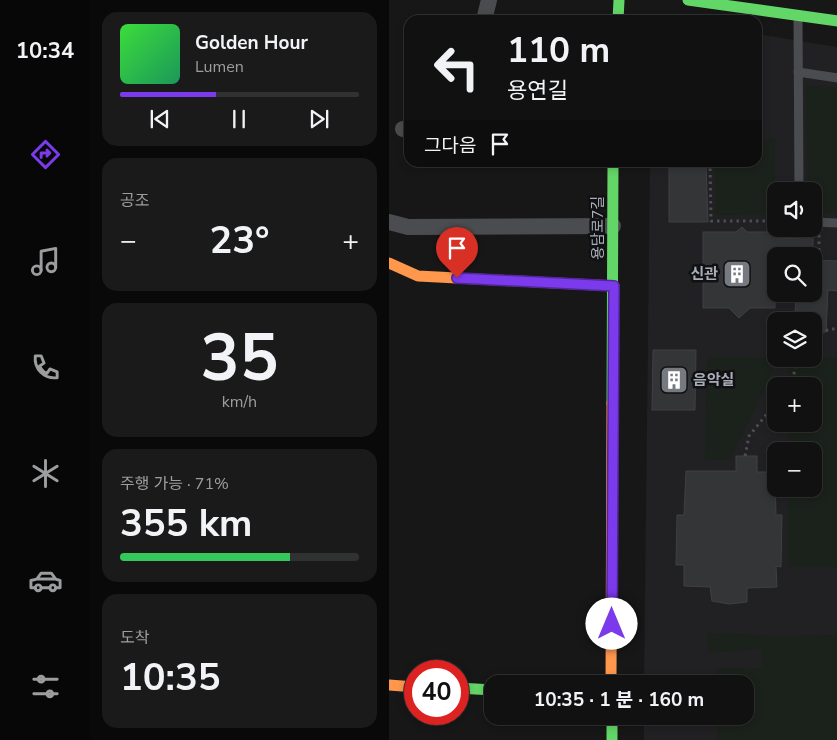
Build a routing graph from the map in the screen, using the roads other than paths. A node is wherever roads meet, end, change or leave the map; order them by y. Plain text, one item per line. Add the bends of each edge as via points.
1 (489, 0) edge
2 (619, 0) edge
3 (689, 0) edge
4 (797, 14) junction
5 (486, 15) edge
6 (618, 15) edge
7 (837, 21) edge
8 (798, 72) junction
9 (837, 78) edge
10 (613, 167) edge
11 (799, 182) edge
12 (389, 222) edge
13 (822, 222) edge
14 (837, 223) edge
15 (613, 226) junction
16 (389, 263) edge
17 (614, 286) junction
18 (611, 675) edge
19 (389, 686) edge
20 (404, 687) edge
21 (469, 689) edge
22 (484, 689) edge
23 (612, 725) edge
24 (612, 740) edge

1 - 5 street
2 - 6 street
3 - 4 street
4 - 7 street
4 - 8 lane
8 - 9 lane
8 - 11 lane
10 - 15 street, 용담로7길
12 - 15 street via 408,227
13 - 14 lane
15 - 17 street, 용담로7길
16 - 17 street via 418,276
17 - 18 street, 용담로7길
19 - 20 street
21 - 22 street
23 - 24 street

